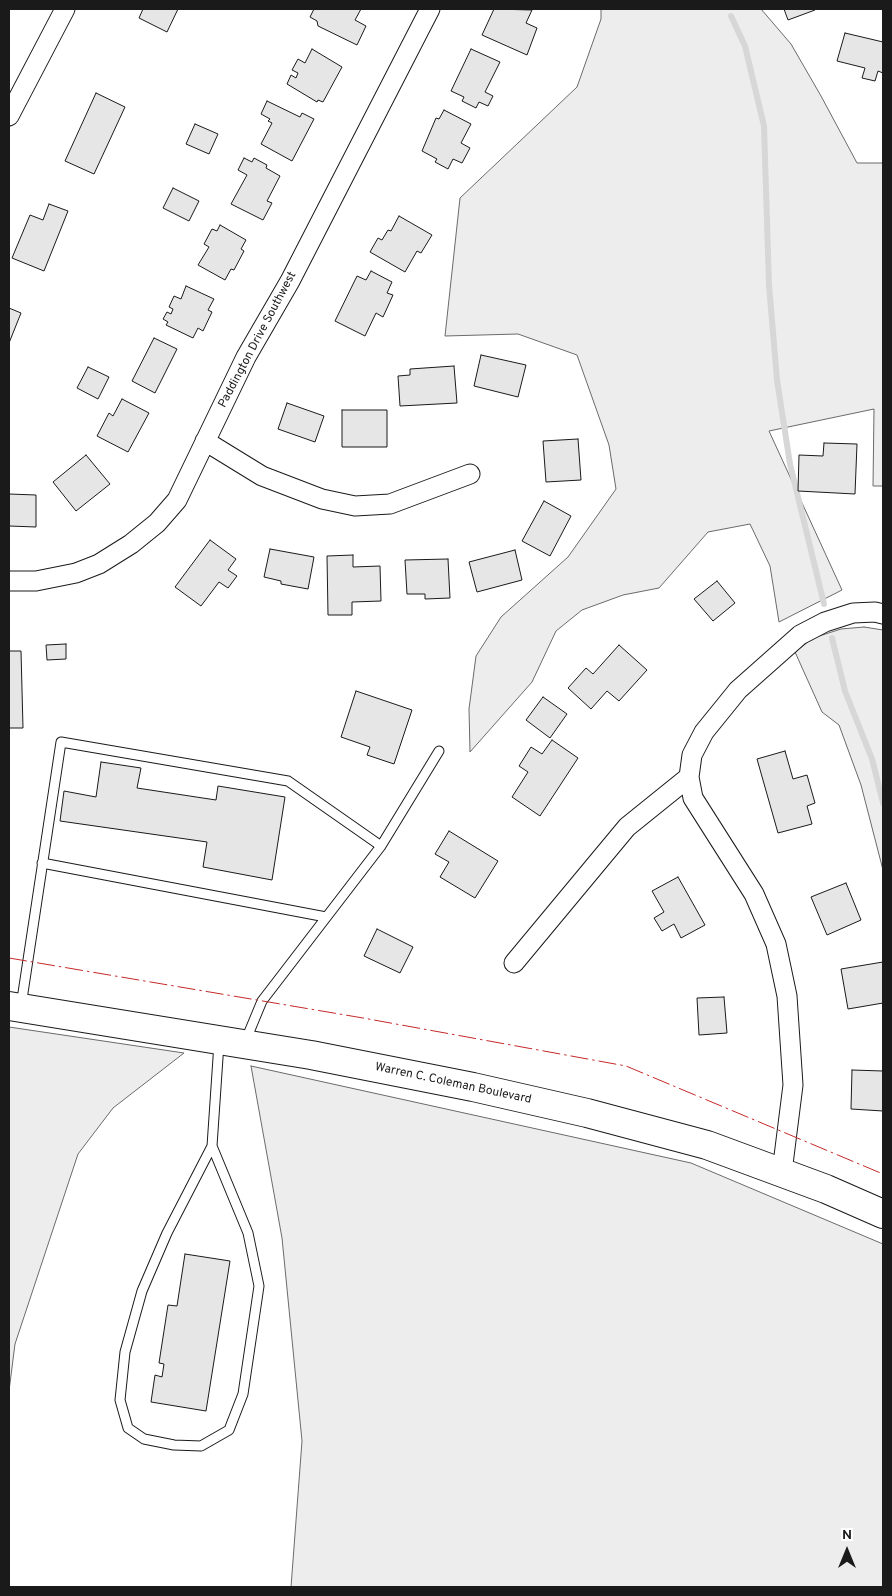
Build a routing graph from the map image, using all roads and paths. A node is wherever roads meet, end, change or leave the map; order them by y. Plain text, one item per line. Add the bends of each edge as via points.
1 (65, 9) edge
2 (430, 9) edge
3 (9, 116) edge
4 (205, 441) junction
5 (470, 474) dead end
6 (9, 582) edge
7 (883, 614) edge
8 (439, 751) dead end
9 (689, 777) junction
10 (381, 846) junction
11 (42, 863) junction
12 (326, 917) junction
13 (514, 963) dead end
14 (15, 1007) edge
15 (231, 1042) junction
16 (212, 1146) junction
17 (782, 1172) junction
18 (883, 1214) edge

1 - 3 street
2 - 4 street, Paddington Drive Southwest
4 - 5 street via 262,476 322,499 355,506 390,504
4 - 6 street, Paddington Drive Southwest via 177,500 157,523 131,544 99,564 76,573 36,581
7 - 9 street via 853,613 800,635 738,690 704,732 692,755
8 - 10 lane
9 - 13 street via 627,827
9 - 17 street via 693,798 754,894 776,944 788,996 792,1051 792,1085
10 - 11 lane via 288,781 63,741 59,743
10 - 12 lane
11 - 12 lane
11 - 14 lane
12 - 15 lane
14 - 15 highway, Warren C. Coleman Boulevard
15 - 16 lane
15 - 17 highway, Warren C. Coleman Boulevard via 473,1087 586,1113 707,1145
16 - 16 lane via 167,1233 142,1291 125,1352 120,1400 128,1428 144,1439 174,1445 201,1446 229,1430 243,1394 259,1286 248,1233
17 - 18 highway, Warren C. Coleman Boulevard

